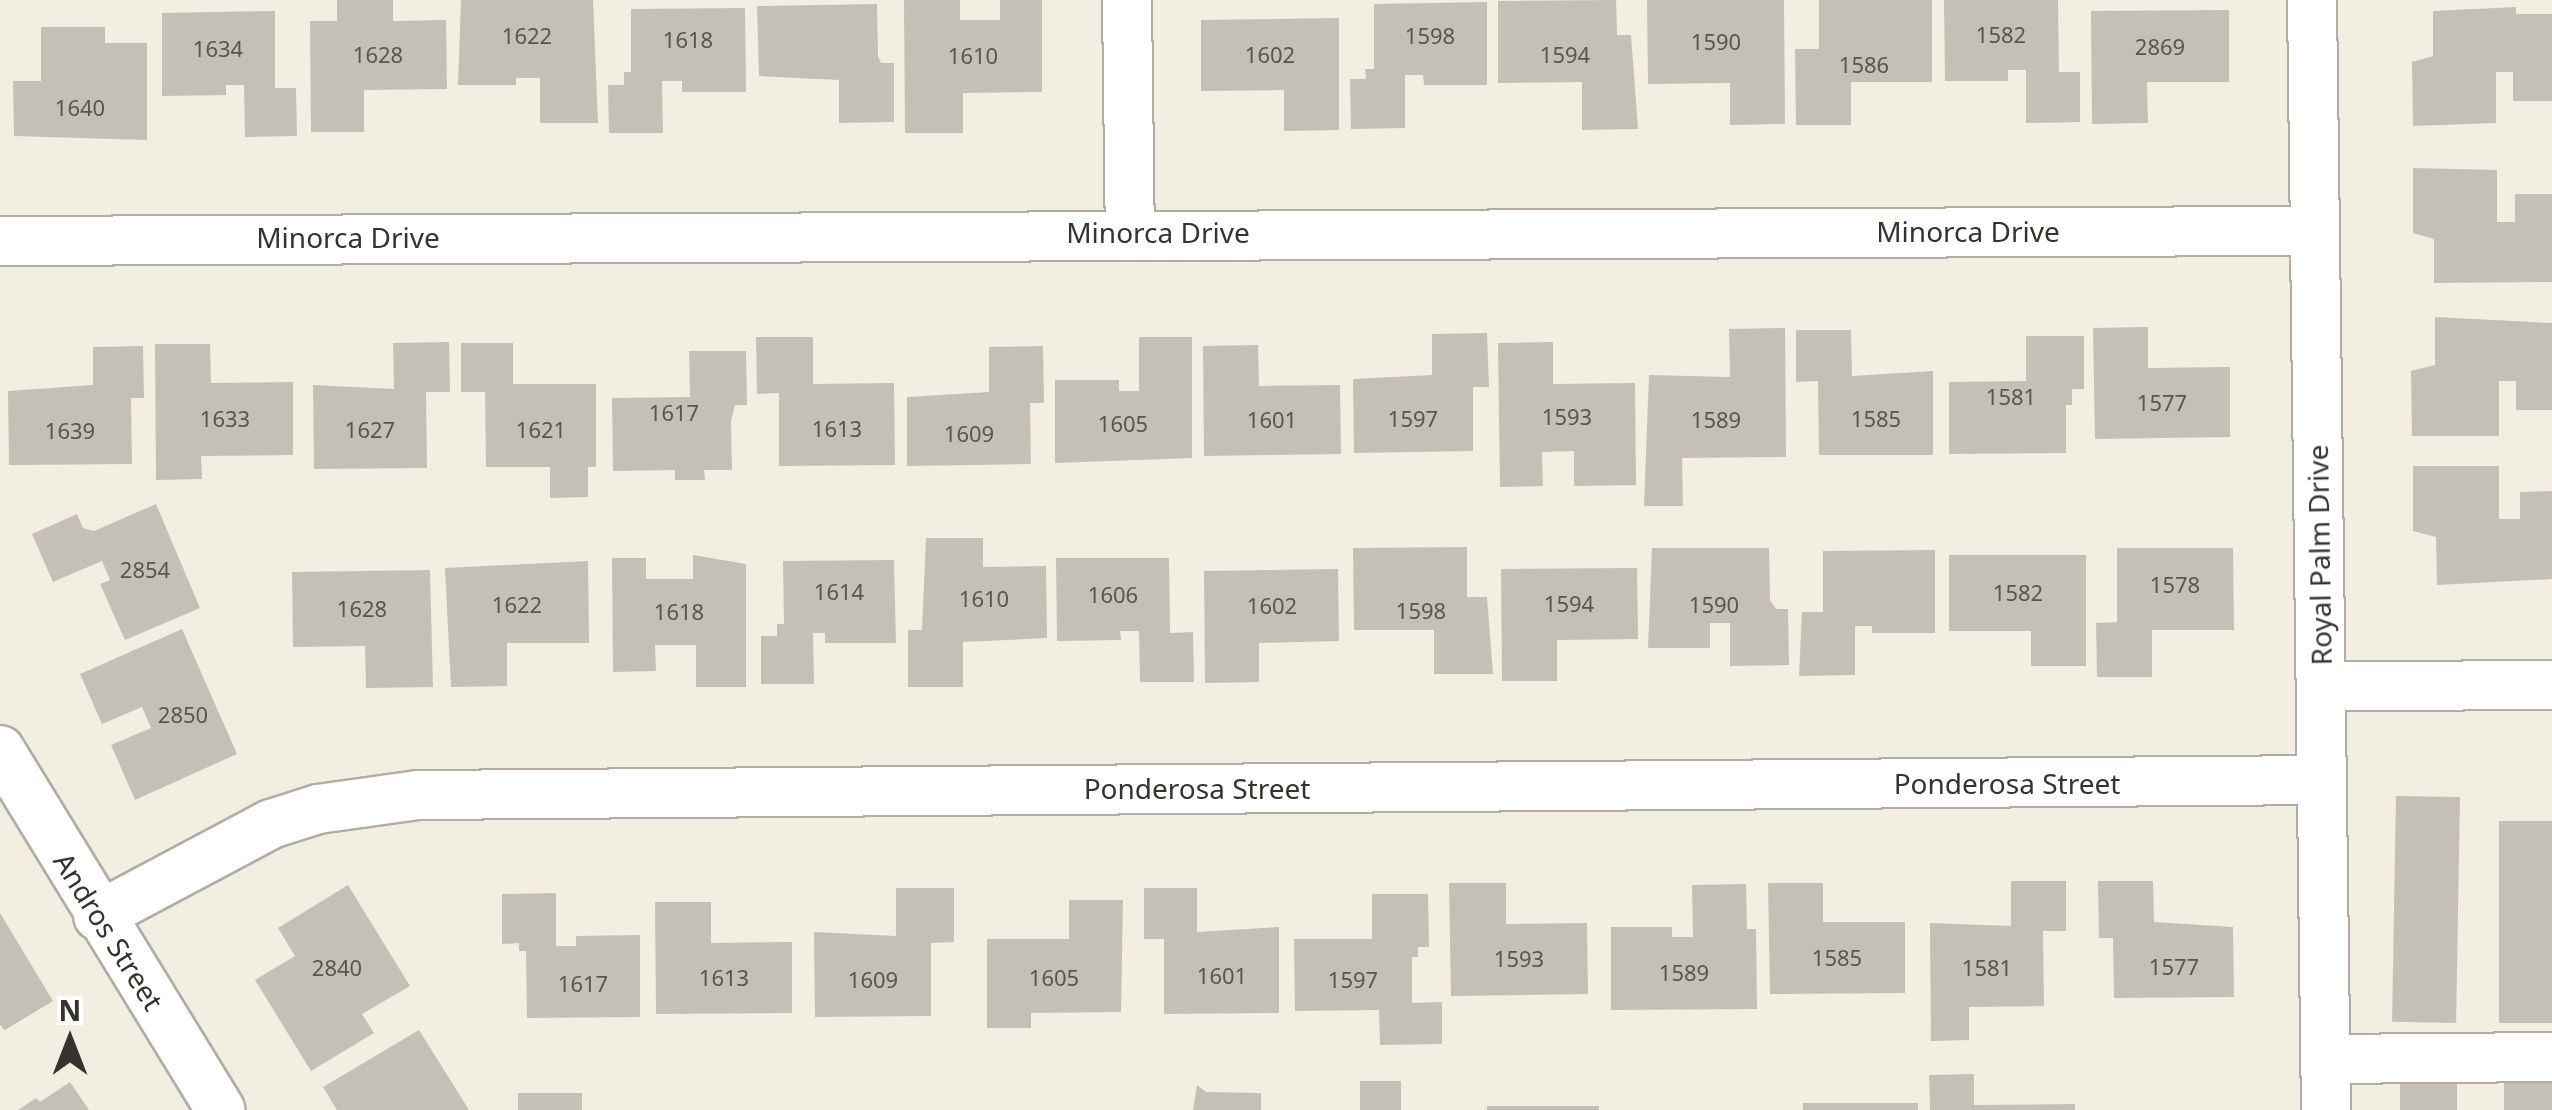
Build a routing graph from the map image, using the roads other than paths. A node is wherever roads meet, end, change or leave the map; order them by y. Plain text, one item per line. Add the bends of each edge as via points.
1 (1127, 0) edge
2 (2312, 0) edge
3 (2315, 231) junction
4 (1130, 232) junction
5 (0, 242) edge
6 (2552, 685) edge
7 (2321, 686) junction
8 (0, 750) edge
9 (2322, 780) junction
10 (98, 916) junction
11 (2552, 1057) edge
12 (2326, 1059) junction
13 (221, 1110) edge
14 (2326, 1110) edge

1 - 4 street
2 - 3 street, Royal Palm Drive
3 - 4 street, Minorca Drive
3 - 7 street, Royal Palm Drive
4 - 5 street, Minorca Drive
6 - 7 street
7 - 9 street, Royal Palm Drive
8 - 10 street, Andros Street
9 - 10 street, Ponderosa Street via 418,795 318,809 271,824
9 - 12 street, Royal Palm Drive
10 - 13 street, Andros Street
11 - 12 street
12 - 14 street, Royal Palm Drive

